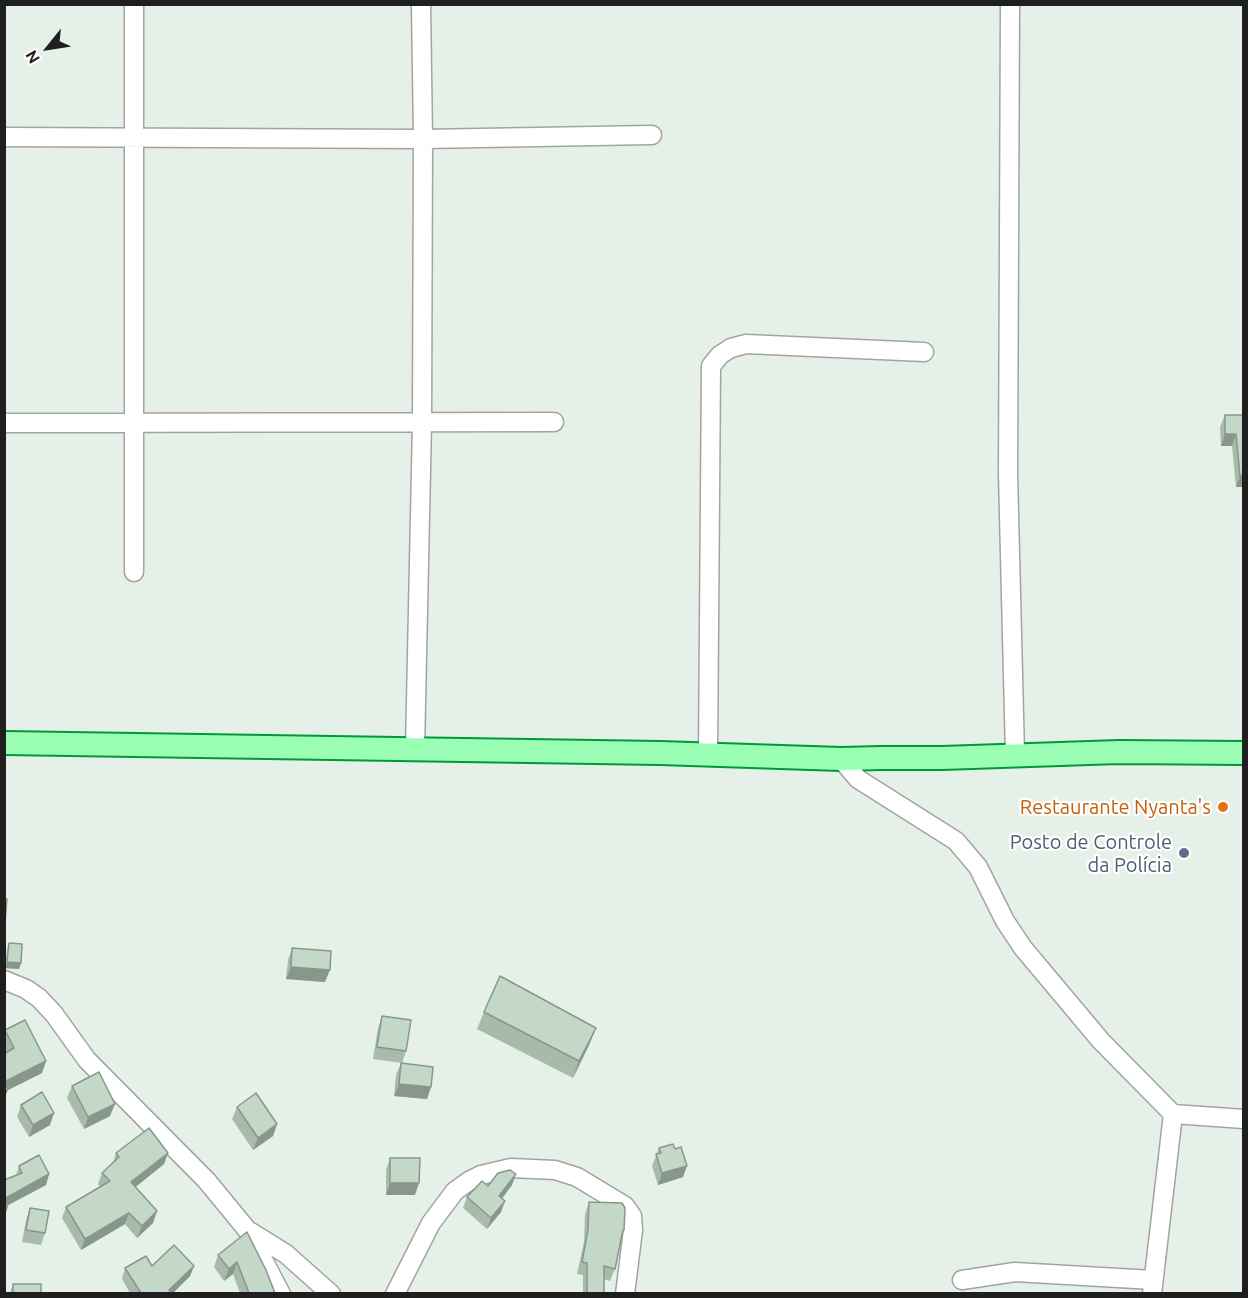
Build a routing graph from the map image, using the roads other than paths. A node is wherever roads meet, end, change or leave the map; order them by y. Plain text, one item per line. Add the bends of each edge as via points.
1 (134, 4) edge
2 (421, 4) edge
3 (1010, 4) edge
4 (652, 135) dead end
5 (4, 137) edge
6 (133, 138) junction
7 (423, 139) junction
8 (924, 352) dead end
9 (554, 422) dead end
10 (4, 423) edge
11 (135, 423) junction
12 (423, 423) junction
13 (134, 572) dead end
14 (4, 743) edge
15 (415, 749) junction
16 (1244, 753) edge
17 (708, 755) junction
18 (1015, 755) junction
19 (841, 759) junction
20 (4, 980) edge
21 (1173, 1114) junction
22 (1244, 1119) edge
23 (248, 1231) junction
24 (962, 1280) dead end
25 (1153, 1287) edge
26 (281, 1293) edge
27 (331, 1293) edge
28 (395, 1293) edge
29 (624, 1293) edge

1 - 6 street
2 - 7 street
3 - 18 street via 1008,474
4 - 7 street
5 - 6 street
6 - 7 street
6 - 11 street
7 - 12 street
8 - 17 street via 746,344 731,348 711,366
9 - 12 street
10 - 11 street
11 - 12 street
11 - 13 street
12 - 15 street
14 - 15 main road
15 - 17 main road
16 - 18 main road
17 - 19 main road
18 - 19 main road
19 - 21 street via 858,779 956,842 978,867 1023,948 1101,1041
20 - 23 street via 39,998 87,1060 207,1181
21 - 22 street
21 - 25 street
23 - 26 street
23 - 27 street via 286,1254
24 - 25 street via 1015,1272
28 - 29 street via 431,1223 455,1191 481,1175 511,1168 566,1173 625,1206 632,1216 633,1230

